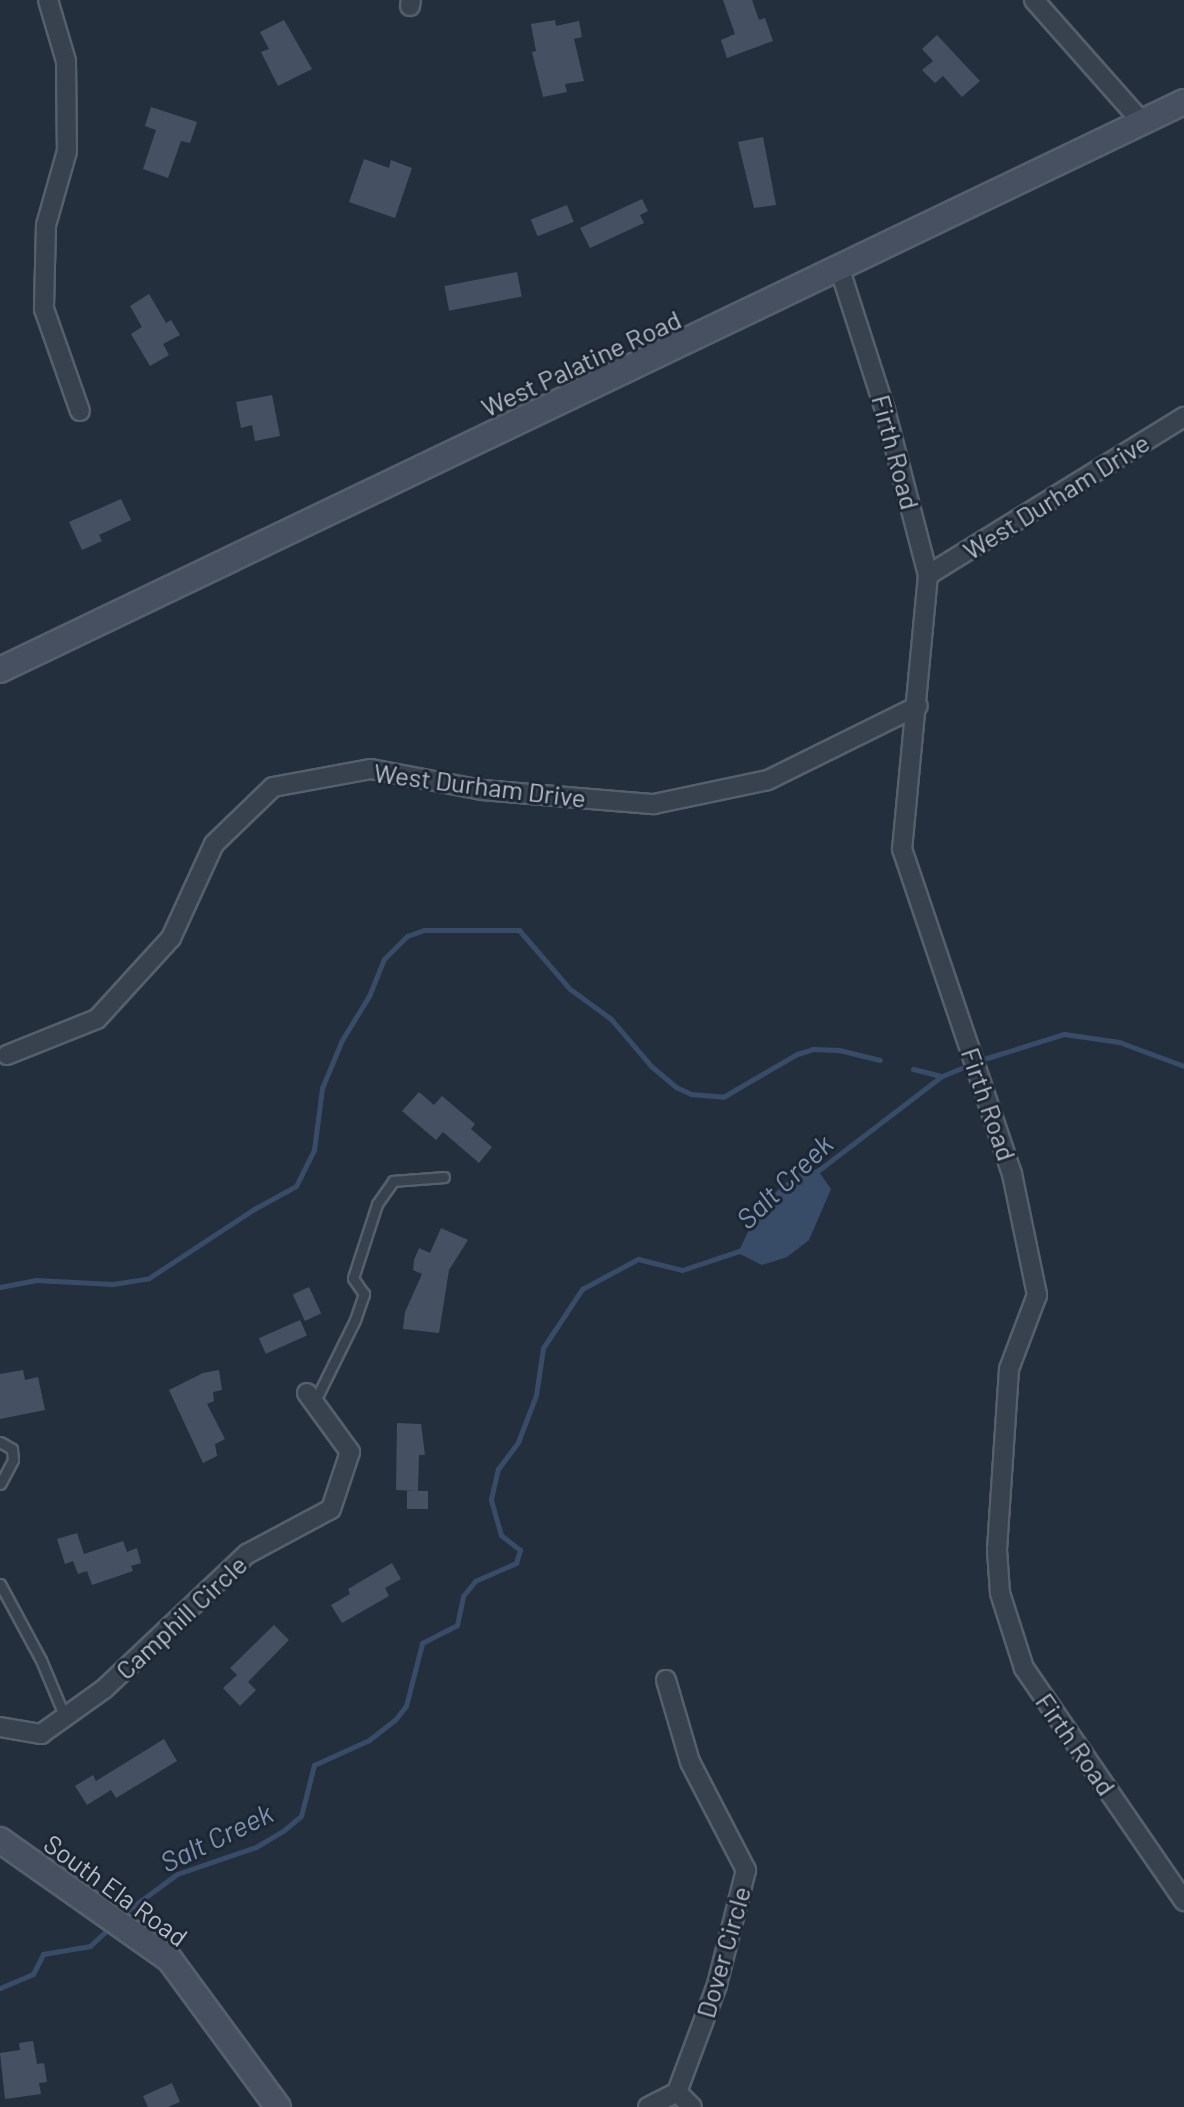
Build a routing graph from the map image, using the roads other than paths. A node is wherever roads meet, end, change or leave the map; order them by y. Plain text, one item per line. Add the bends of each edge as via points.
1 (48, 0) edge
2 (1034, 0) edge
3 (1184, 102) edge
4 (1142, 122) junction
5 (840, 270) junction
6 (80, 411) dead end
7 (1184, 417) edge
8 (928, 575) junction
9 (4, 663) edge
10 (918, 706) junction
11 (7, 1055) dead end
12 (444, 1177) dead end
13 (311, 1398) joint
14 (0, 1442) edge
15 (0, 1484) edge
16 (0, 1584) edge
17 (666, 1680) dead end
18 (65, 1717) junction
19 (0, 1727) edge
20 (0, 1840) edge
21 (1184, 1901) edge
22 (677, 2092) junction
23 (278, 2107) edge
24 (648, 2107) edge
25 (692, 2107) edge

1 - 6 street via 66,61 67,151 46,225 44,309
2 - 4 street
3 - 4 main road, West Palatine Road
4 - 5 main road, West Palatine Road
5 - 8 street, Firth Road via 885,410
5 - 9 main road, West Palatine Road
7 - 8 street, West Durham Drive
8 - 10 street, Firth Road
10 - 11 street, West Durham Drive via 768,780 654,804 482,790 371,769 273,787 214,844 171,938 97,1019
10 - 21 street, Firth Road via 902,849 1012,1174 1037,1295 1009,1369 997,1550 1000,1593 1024,1668
12 - 13 lane via 393,1181 377,1204 353,1278 364,1294
13 - 18 street, Camphill Circle via 350,1452 331,1509 247,1554 104,1689
14 - 15 lane via 12,1449 13,1460
16 - 18 lane
17 - 22 street, Dover Circle via 690,1762 746,1870 717,1985
18 - 19 street, Camphill Circle via 41,1734
20 - 23 main road, South Ela Road via 170,1960
22 - 24 street
22 - 25 street

